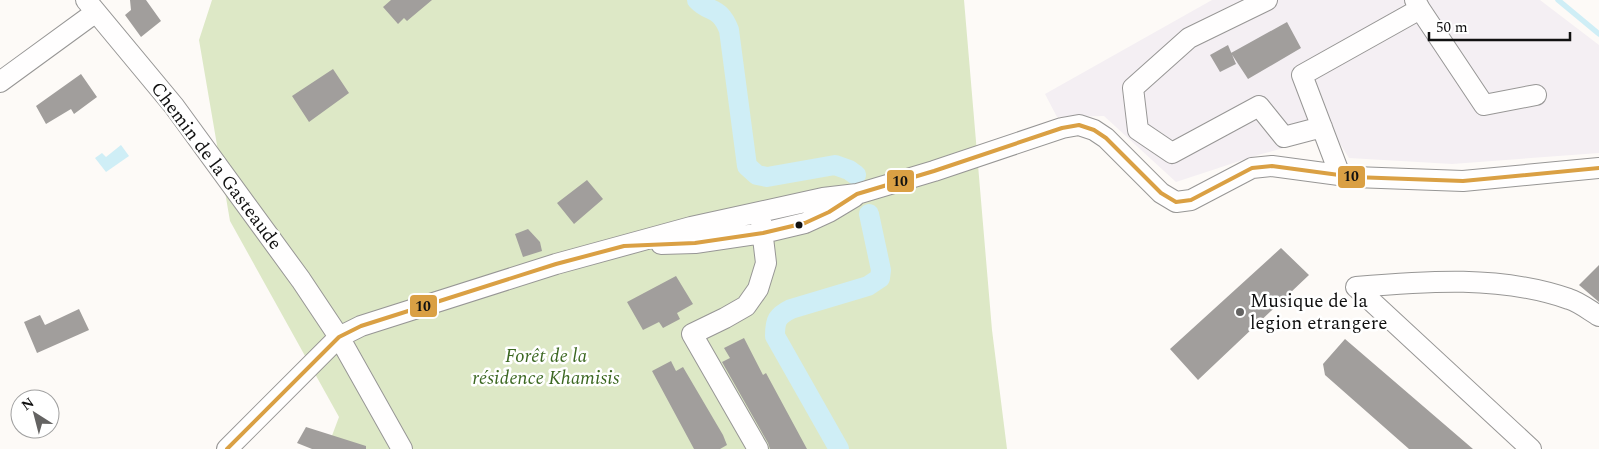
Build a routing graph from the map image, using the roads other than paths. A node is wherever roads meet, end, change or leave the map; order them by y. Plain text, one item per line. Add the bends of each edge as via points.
1 (1266, 0) edge
2 (1418, 4) edge
3 (91, 6) edge
4 (0, 82) edge
5 (1536, 95) dead end
6 (1322, 127) junction
7 (1599, 168) edge
8 (1340, 175) junction
9 (857, 194) junction
10 (758, 222) junction
11 (1599, 316) edge
12 (339, 336) junction
13 (226, 449) edge
14 (402, 449) edge
15 (758, 449) edge
16 (1531, 449) edge

1 - 6 street via 1189,38 1133,88 1138,130 1172,153 1259,106 1284,137
2 - 5 street via 1484,105
2 - 6 street via 1302,75
3 - 4 street
3 - 12 street, Chemin de la Gasteaude via 174,106
6 - 8 street
7 - 8 street via 1463,181
8 - 9 street via 1272,166 1252,168 1191,200 1176,202 1161,193 1106,138 1079,125
9 - 10 street via 811,200
9 - 10 street via 805,223
10 - 12 street via 695,243 624,246 556,264 361,326
10 - 15 street via 766,263 758,289 746,306 692,334
11 - 16 street via 1570,299 1518,285 1428,281 1356,287
12 - 13 street
12 - 14 street, Chemin de la Gasteaude

